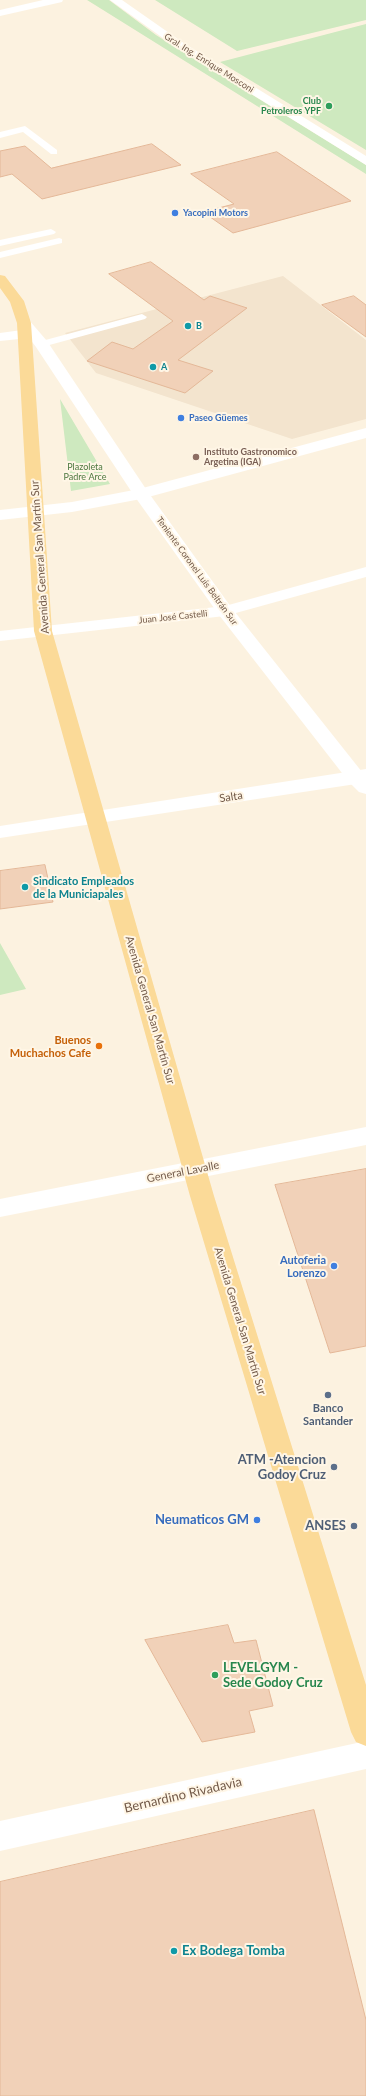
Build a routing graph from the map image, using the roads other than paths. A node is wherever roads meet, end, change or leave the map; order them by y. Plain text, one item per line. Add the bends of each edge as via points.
1 (15, 0) edge
2 (58, 0) edge
3 (115, 0) edge
4 (0, 3) edge
5 (0, 13) edge
6 (0, 135) edge
7 (54, 152) dead end
8 (366, 161) edge
9 (51, 232) dead end
10 (59, 241) dead end
11 (0, 243) edge
12 (0, 255) edge
13 (0, 279) edge
14 (142, 317) dead end
15 (31, 333) junction
16 (0, 337) edge
17 (366, 433) edge
18 (141, 494) junction
19 (36, 511) junction
20 (0, 515) edge
21 (366, 572) edge
22 (225, 611) junction
23 (43, 631) junction
24 (0, 636) edge
25 (363, 780) edge
26 (96, 817) junction
27 (0, 832) edge
28 (366, 1136) edge
29 (195, 1170) junction
30 (0, 1208) edge
31 (366, 1732) edge
32 (366, 1755) edge
33 (0, 1836) edge

1 - 4 street
2 - 5 street
3 - 8 street, Gral. Ing. Enrique Mosconi via 178,44
6 - 7 lane via 25,129
9 - 11 lane
10 - 12 lane
13 - 15 main road, Avenida General San Martín Sur via 17,301
14 - 15 lane
15 - 16 street
15 - 18 street, Teniente Coronel Luis Beltrán Sur
15 - 19 main road, Avenida General San Martín Sur
17 - 18 street
18 - 19 street
18 - 22 street, Teniente Coronel Luis Beltrán Sur
19 - 20 street
19 - 23 main road, Avenida General San Martín Sur
21 - 22 street, Juan José Castelli
22 - 23 street, Juan José Castelli
22 - 25 street, Teniente Coronel Luis Beltrán Sur
23 - 24 street, Juan José Castelli
23 - 26 main road, Avenida General San Martín Sur
25 - 26 street, Salta
26 - 27 street, Salta
26 - 29 main road, Avenida General San Martín Sur
28 - 29 street, General Lavalle
29 - 30 street, General Lavalle
29 - 31 main road, Avenida General San Martín Sur
32 - 33 street, Bernardino Rivadavia

